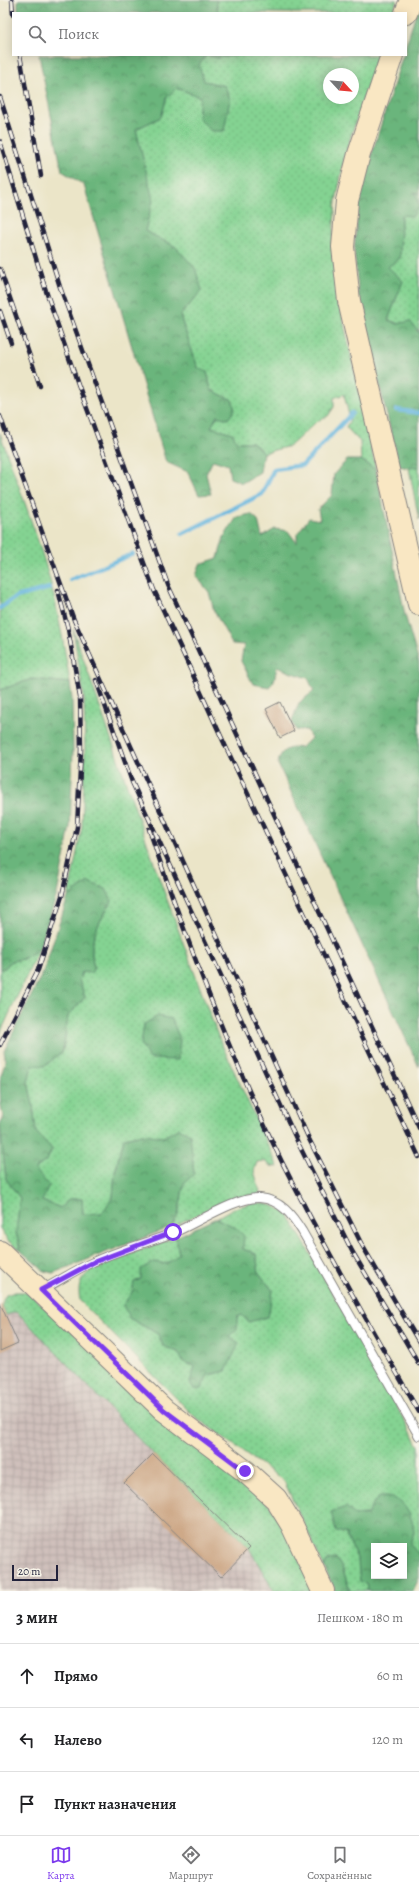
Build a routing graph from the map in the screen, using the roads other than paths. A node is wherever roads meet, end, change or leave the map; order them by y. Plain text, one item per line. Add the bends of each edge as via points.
1 (410, 0) edge
2 (406, 12) edge
3 (392, 56) edge
4 (419, 604) edge
5 (0, 1252) edge
6 (41, 1290) junction
7 (419, 1436) edge
8 (323, 1591) edge

1 - 2 street
3 - 4 street via 359,154 347,201 343,247 349,301
5 - 6 street
6 - 7 lane via 94,1262 250,1199 272,1201 291,1214 302,1231
6 - 8 street via 164,1410 245,1471 276,1499 292,1525

